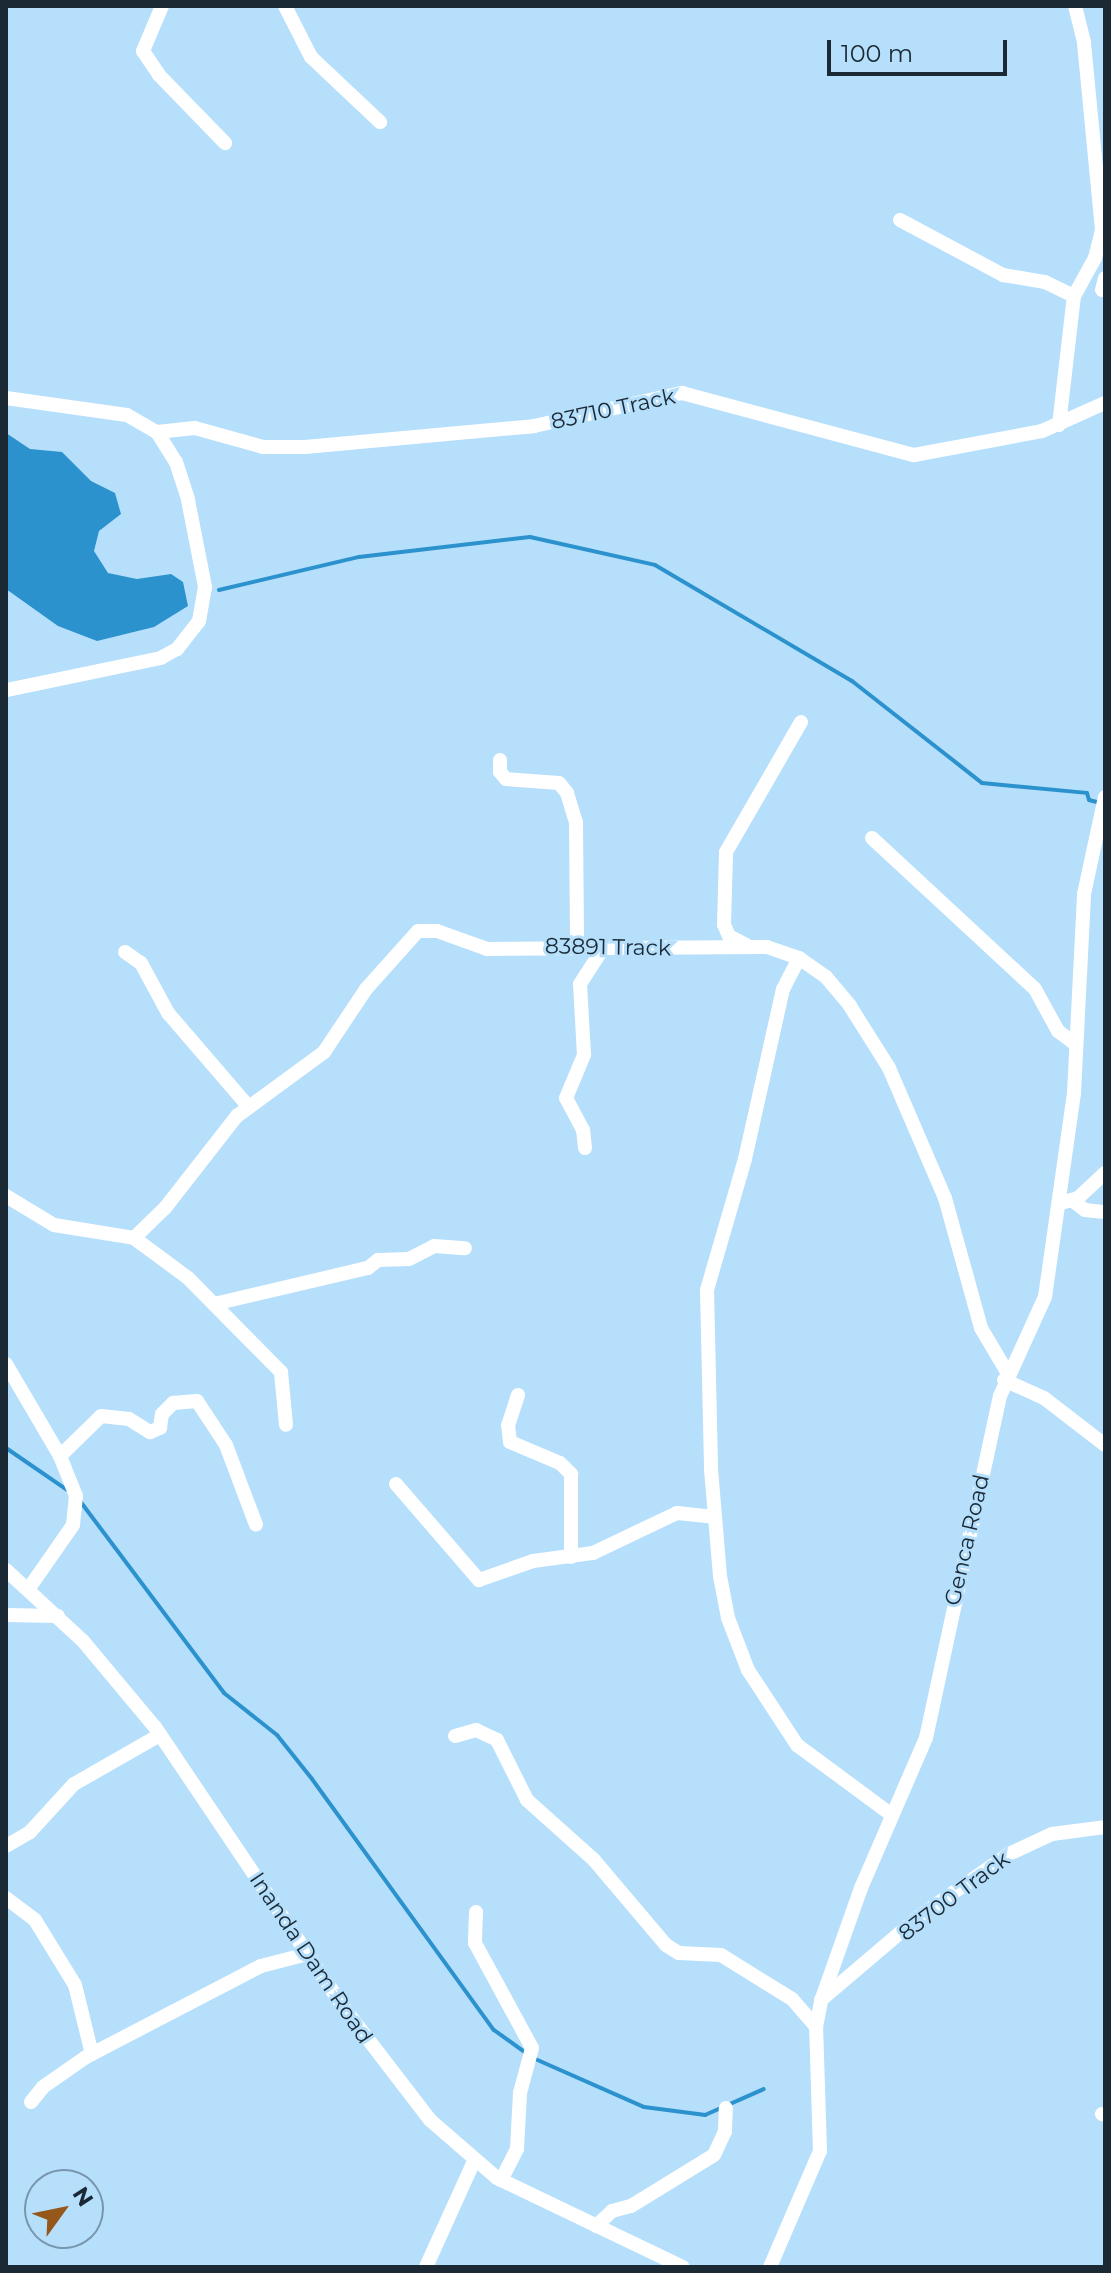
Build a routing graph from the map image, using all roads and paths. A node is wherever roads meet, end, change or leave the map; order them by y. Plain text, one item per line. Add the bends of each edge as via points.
1 (162, 6) edge
2 (285, 6) edge
3 (1075, 6) edge
4 (380, 122) dead end
5 (225, 143) dead end
6 (900, 220) dead end
7 (1074, 296) junction
8 (6, 398) edge
9 (1105, 403) edge
10 (1059, 425) junction
11 (157, 432) junction
12 (6, 690) edge
13 (801, 722) dead end
14 (500, 760) dead end
15 (1105, 797) edge
16 (872, 838) dead end
17 (577, 947) junction
18 (753, 947) junction
19 (602, 950) junction
20 (125, 952) dead end
21 (799, 958) junction
22 (1075, 1044) junction
23 (248, 1106) junction
24 (585, 1148) dead end
25 (1105, 1173) edge
26 (6, 1196) edge
27 (1067, 1202) junction
28 (1105, 1212) edge
29 (134, 1238) junction
30 (465, 1248) dead end
31 (214, 1304) junction
32 (6, 1364) edge
33 (1005, 1376) junction
34 (518, 1395) dead end
35 (286, 1425) dead end
36 (1105, 1445) edge
37 (60, 1456) junction
38 (396, 1484) dead end
39 (714, 1517) junction
40 (256, 1525) dead end
41 (571, 1557) junction
42 (6, 1570) edge
43 (29, 1588) junction
44 (6, 1615) edge
45 (58, 1616) junction
46 (160, 1735) junction
47 (455, 1736) dead end
48 (892, 1815) junction
49 (1105, 1827) edge
50 (6, 1846) edge
51 (6, 1898) edge
52 (476, 1912) dead end
53 (307, 1954) junction
54 (821, 2001) junction
55 (816, 2027) junction
56 (92, 2054) junction
57 (31, 2102) dead end
58 (726, 2108) dead end
59 (474, 2161) junction
60 (501, 2180) junction
61 (596, 2226) junction
62 (426, 2267) edge
63 (683, 2267) edge
64 (770, 2267) edge

1 - 5 street via 143,51 169,87
2 - 4 street via 311,57
3 - 7 street via 1084,42 1102,206 1098,248
6 - 7 street via 1003,275 1045,282
7 - 10 street
8 - 11 street via 127,415
9 - 10 street, 83710 Track
10 - 11 street, 83710 Track via 914,455 682,393 534,426 305,447 263,447 195,428
11 - 12 street via 176,462 188,500 205,587 199,621 177,649 161,658
13 - 18 street via 735,835 723,866 726,931
14 - 17 street via 506,779 559,783 567,793 576,822
15 - 22 street, Genca Road via 1084,894
16 - 22 street via 1035,989 1058,1031
17 - 19 street, 83891 Track
17 - 23 street, 83891 Track via 487,949 437,931 418,931 366,989 324,1052
18 - 19 street, 83891 Track
18 - 21 street, 83891 Track
19 - 24 street via 580,984 584,1055 566,1098 583,1130
20 - 23 street via 141,963 168,1013
21 - 33 street, 83891 Track via 850,1006 908,1105 953,1222 978,1318
21 - 39 street via 783,989 745,1159 707,1290
22 - 27 street, Genca Road
23 - 29 street, 83891 Track
25 - 27 street
26 - 29 street via 54,1225
27 - 28 street
27 - 33 street, Genca Road via 1045,1297
29 - 31 street
30 - 31 street via 434,1246 409,1259 378,1260 368,1268
31 - 35 street via 281,1372
32 - 37 street
33 - 36 street via 1044,1398
33 - 48 street, Genca Road via 926,1738
34 - 41 street via 508,1425 510,1442 560,1463 571,1474
37 - 40 street via 101,1416 129,1419 150,1432 160,1428 162,1414 173,1403 197,1401 226,1445
37 - 43 street via 76,1496 77,1517
38 - 41 street via 476,1580 533,1561
39 - 41 street via 677,1513 610,1546
39 - 48 street via 728,1618 748,1670 797,1745
42 - 43 street, Inanda Dam Road
43 - 45 street, Inanda Dam Road
44 - 45 street
45 - 46 street, Inanda Dam Road
46 - 50 street via 74,1784 30,1832
46 - 53 street, Inanda Dam Road
47 - 55 street via 485,1731 497,1740 527,1800 594,1860 666,1945 679,1953 721,1955 792,1999
48 - 54 street, Genca Road
49 - 54 street, 83700 Track via 1052,1834 1009,1854 921,1915
51 - 56 street via 35,1920 75,1985
52 - 60 street via 475,1943 532,2048 520,2093 517,2149
53 - 56 street via 261,1966
53 - 59 street, Inanda Dam Road via 381,2060 430,2120
54 - 55 street, Genca Road
55 - 64 street, Genca Road via 820,2151
56 - 57 street via 43,2087
58 - 61 street via 725,2131 714,2155 631,2206 612,2211
59 - 60 street, Inanda Dam Road
59 - 62 street
60 - 61 street, Inanda Dam Road
61 - 63 street, Inanda Dam Road

